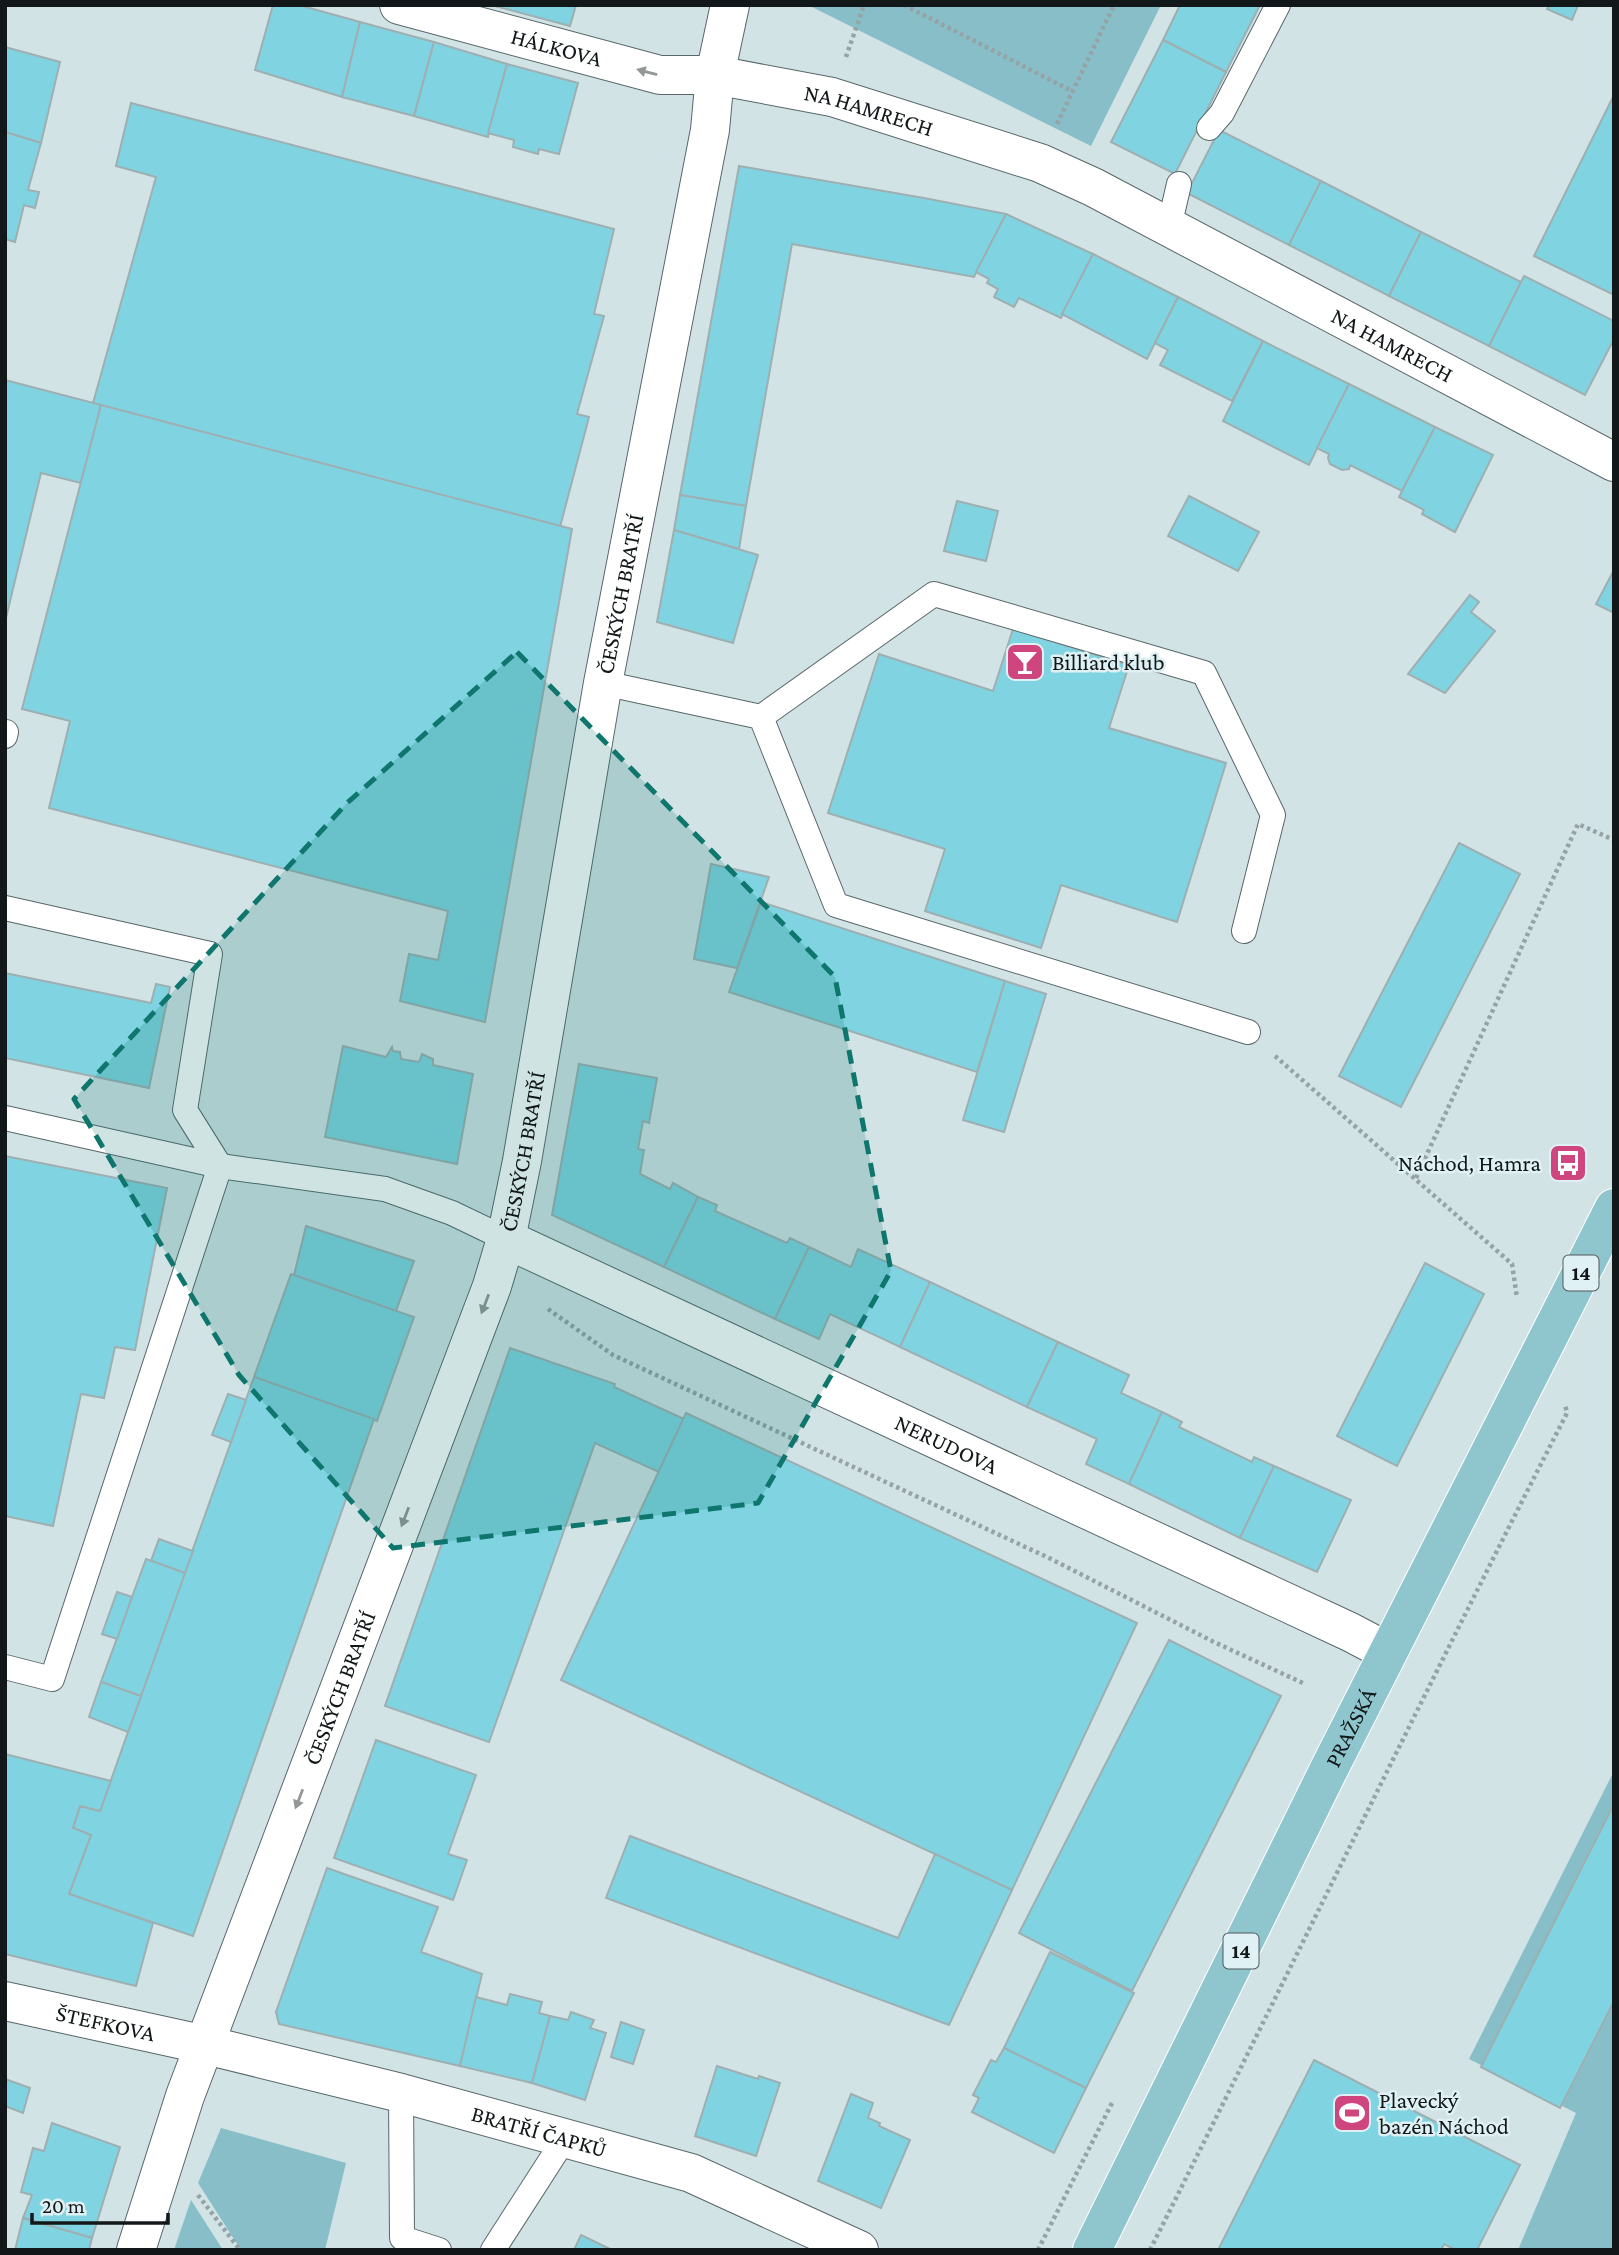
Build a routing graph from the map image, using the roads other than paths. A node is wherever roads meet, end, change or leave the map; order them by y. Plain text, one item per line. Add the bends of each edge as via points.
1 (399, 5) edge
2 (730, 5) edge
3 (1278, 5) edge
4 (715, 75) junction
5 (1209, 128) dead end
6 (1179, 184) dead end
7 (1169, 228) junction
8 (1614, 462) edge
9 (603, 683) junction
10 (761, 717) junction
11 (5, 908) edge
12 (1244, 931) dead end
13 (1248, 1032) road end
14 (5, 1118) edge
15 (220, 1166) junction
16 (1614, 1208) edge
17 (506, 1239) junction
18 (1388, 1652) junction
19 (5, 1667) edge
20 (5, 2001) edge
21 (206, 2045) junction
22 (401, 2093) junction
23 (565, 2138) junction
24 (136, 2250) edge
25 (439, 2250) edge
26 (493, 2250) edge
27 (859, 2250) edge
28 (1092, 2250) edge

4 -> 1 street, HÁLKOVA via 660,75
2 - 4 street, ČESKÝCH BRATŘÍ
3 - 5 lane via 1222,113
4 - 7 street, NA HAMRECH via 832,97 1040,163
4 - 9 street, ČESKÝCH BRATŘÍ via 707,143
6 - 7 lane
7 - 8 street, NA HAMRECH
9 - 10 lane
9 - 17 street, ČESKÝCH BRATŘÍ
10 - 12 lane via 934,594 1204,673 1273,815
10 - 13 lane via 836,905
11 - 15 lane via 210,954 185,1110
14 - 15 lane
15 - 17 lane via 385,1189
15 - 19 lane via 52,1679
16 - 18 main road, PRAŽSKÁ / 14
17 - 18 street, NERUDOVA
17 -> 21 street, ČESKÝCH BRATŘÍ
18 - 28 main road, PRAŽSKÁ / 14
20 - 21 street, ŠTEFKOVA
21 - 22 street, BRATŘÍ ČAPKŮ
21 - 24 street, ČESKÝCH BRATŘÍ
22 - 23 street, BRATŘÍ ČAPKŮ
22 - 25 lane via 402,2238
23 - 26 lane
23 - 27 street, BRATŘÍ ČAPKŮ via 691,2173

